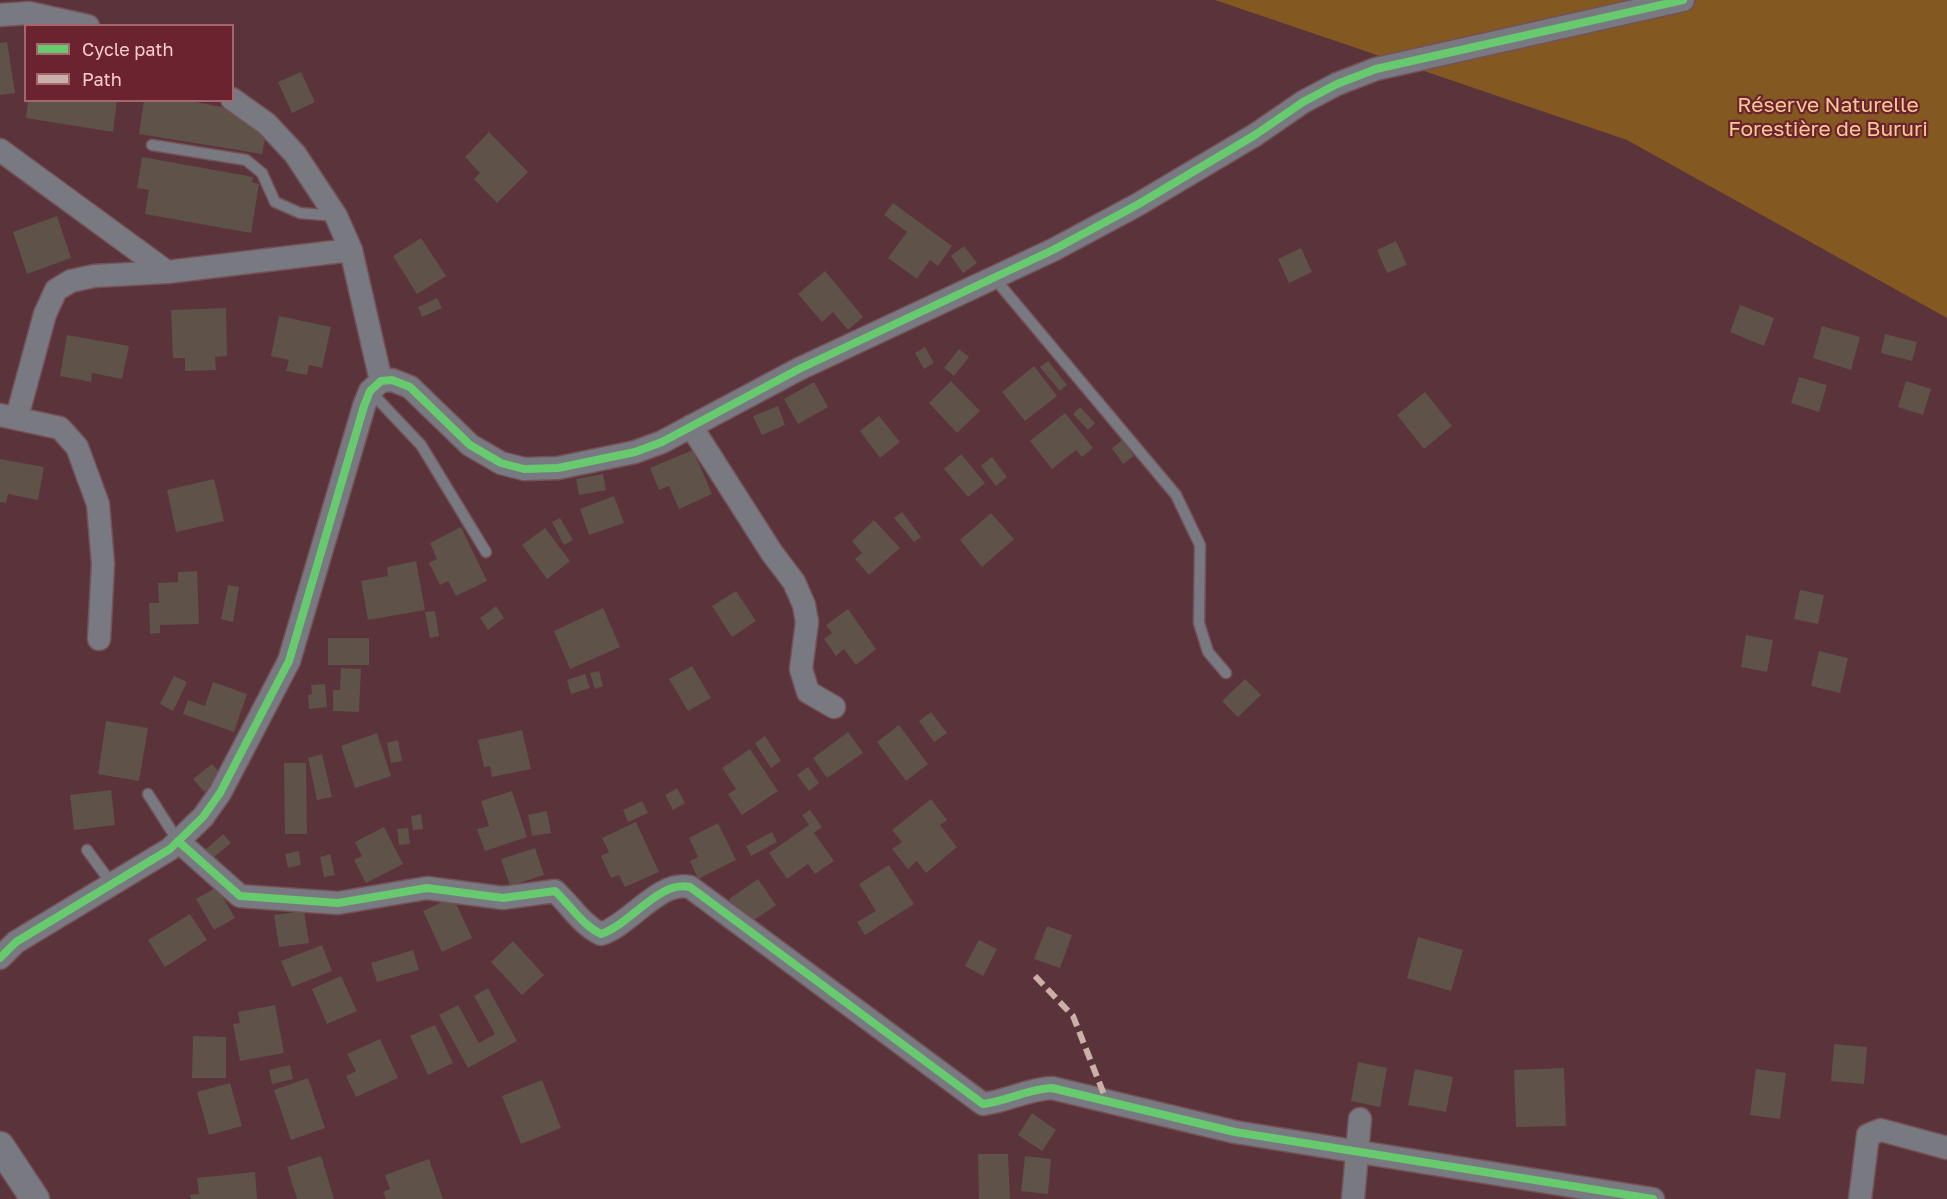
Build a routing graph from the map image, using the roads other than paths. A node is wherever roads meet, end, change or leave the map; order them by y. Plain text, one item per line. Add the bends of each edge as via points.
1 (1683, 0) edge
2 (0, 15) edge
3 (79, 24) edge
4 (234, 100) edge
5 (152, 146) dead end
6 (0, 150) edge
7 (336, 216) junction
8 (351, 250) junction
9 (167, 272) junction
10 (995, 279) junction
11 (375, 386) junction
12 (9, 416) edge
13 (691, 426) junction
14 (486, 552) dead end
15 (99, 639) dead end
16 (1226, 673) dead end
17 (834, 707) dead end
18 (147, 794) dead end
19 (178, 841) junction
20 (87, 850) dead end
21 (112, 884) junction
22 (0, 958) edge
23 (1360, 1119) dead end
24 (0, 1146) edge
25 (1947, 1148) edge
26 (1357, 1152) junction
27 (34, 1199) edge
28 (1353, 1199) edge
29 (1653, 1199) edge
30 (1860, 1199) edge

1 - 10 street via 1376,69 1337,84 1137,205
2 - 3 street via 28,13
4 - 7 street via 267,124 295,154
5 - 7 lane via 246,160 262,173 275,202 300,213
6 - 9 street
7 - 8 street
8 - 9 street
8 - 11 street
9 - 12 street via 94,276 71,281 56,290
10 - 13 street via 799,369
10 - 16 lane via 1176,495 1200,545 1199,623 1208,652
11 - 13 street via 392,380 410,387 470,445 501,463 524,469 558,468 635,452
11 - 14 lane via 421,445
11 - 19 street via 289,661 220,793 203,817
12 - 15 street via 60,428 77,447 98,504 103,564
13 - 17 street via 794,582 807,622 801,669 808,692
18 - 19 lane
19 - 21 street
19 - 26 street via 240,896 338,903 427,888 502,898 555,891 587,927 601,934 615,930 667,889 678,884 690,887 983,1104 1052,1088 1236,1132
20 - 21 lane
21 - 22 street via 16,942
23 - 26 street
24 - 27 street
25 - 30 street via 1881,1130 1868,1135
26 - 28 street
26 - 29 street

